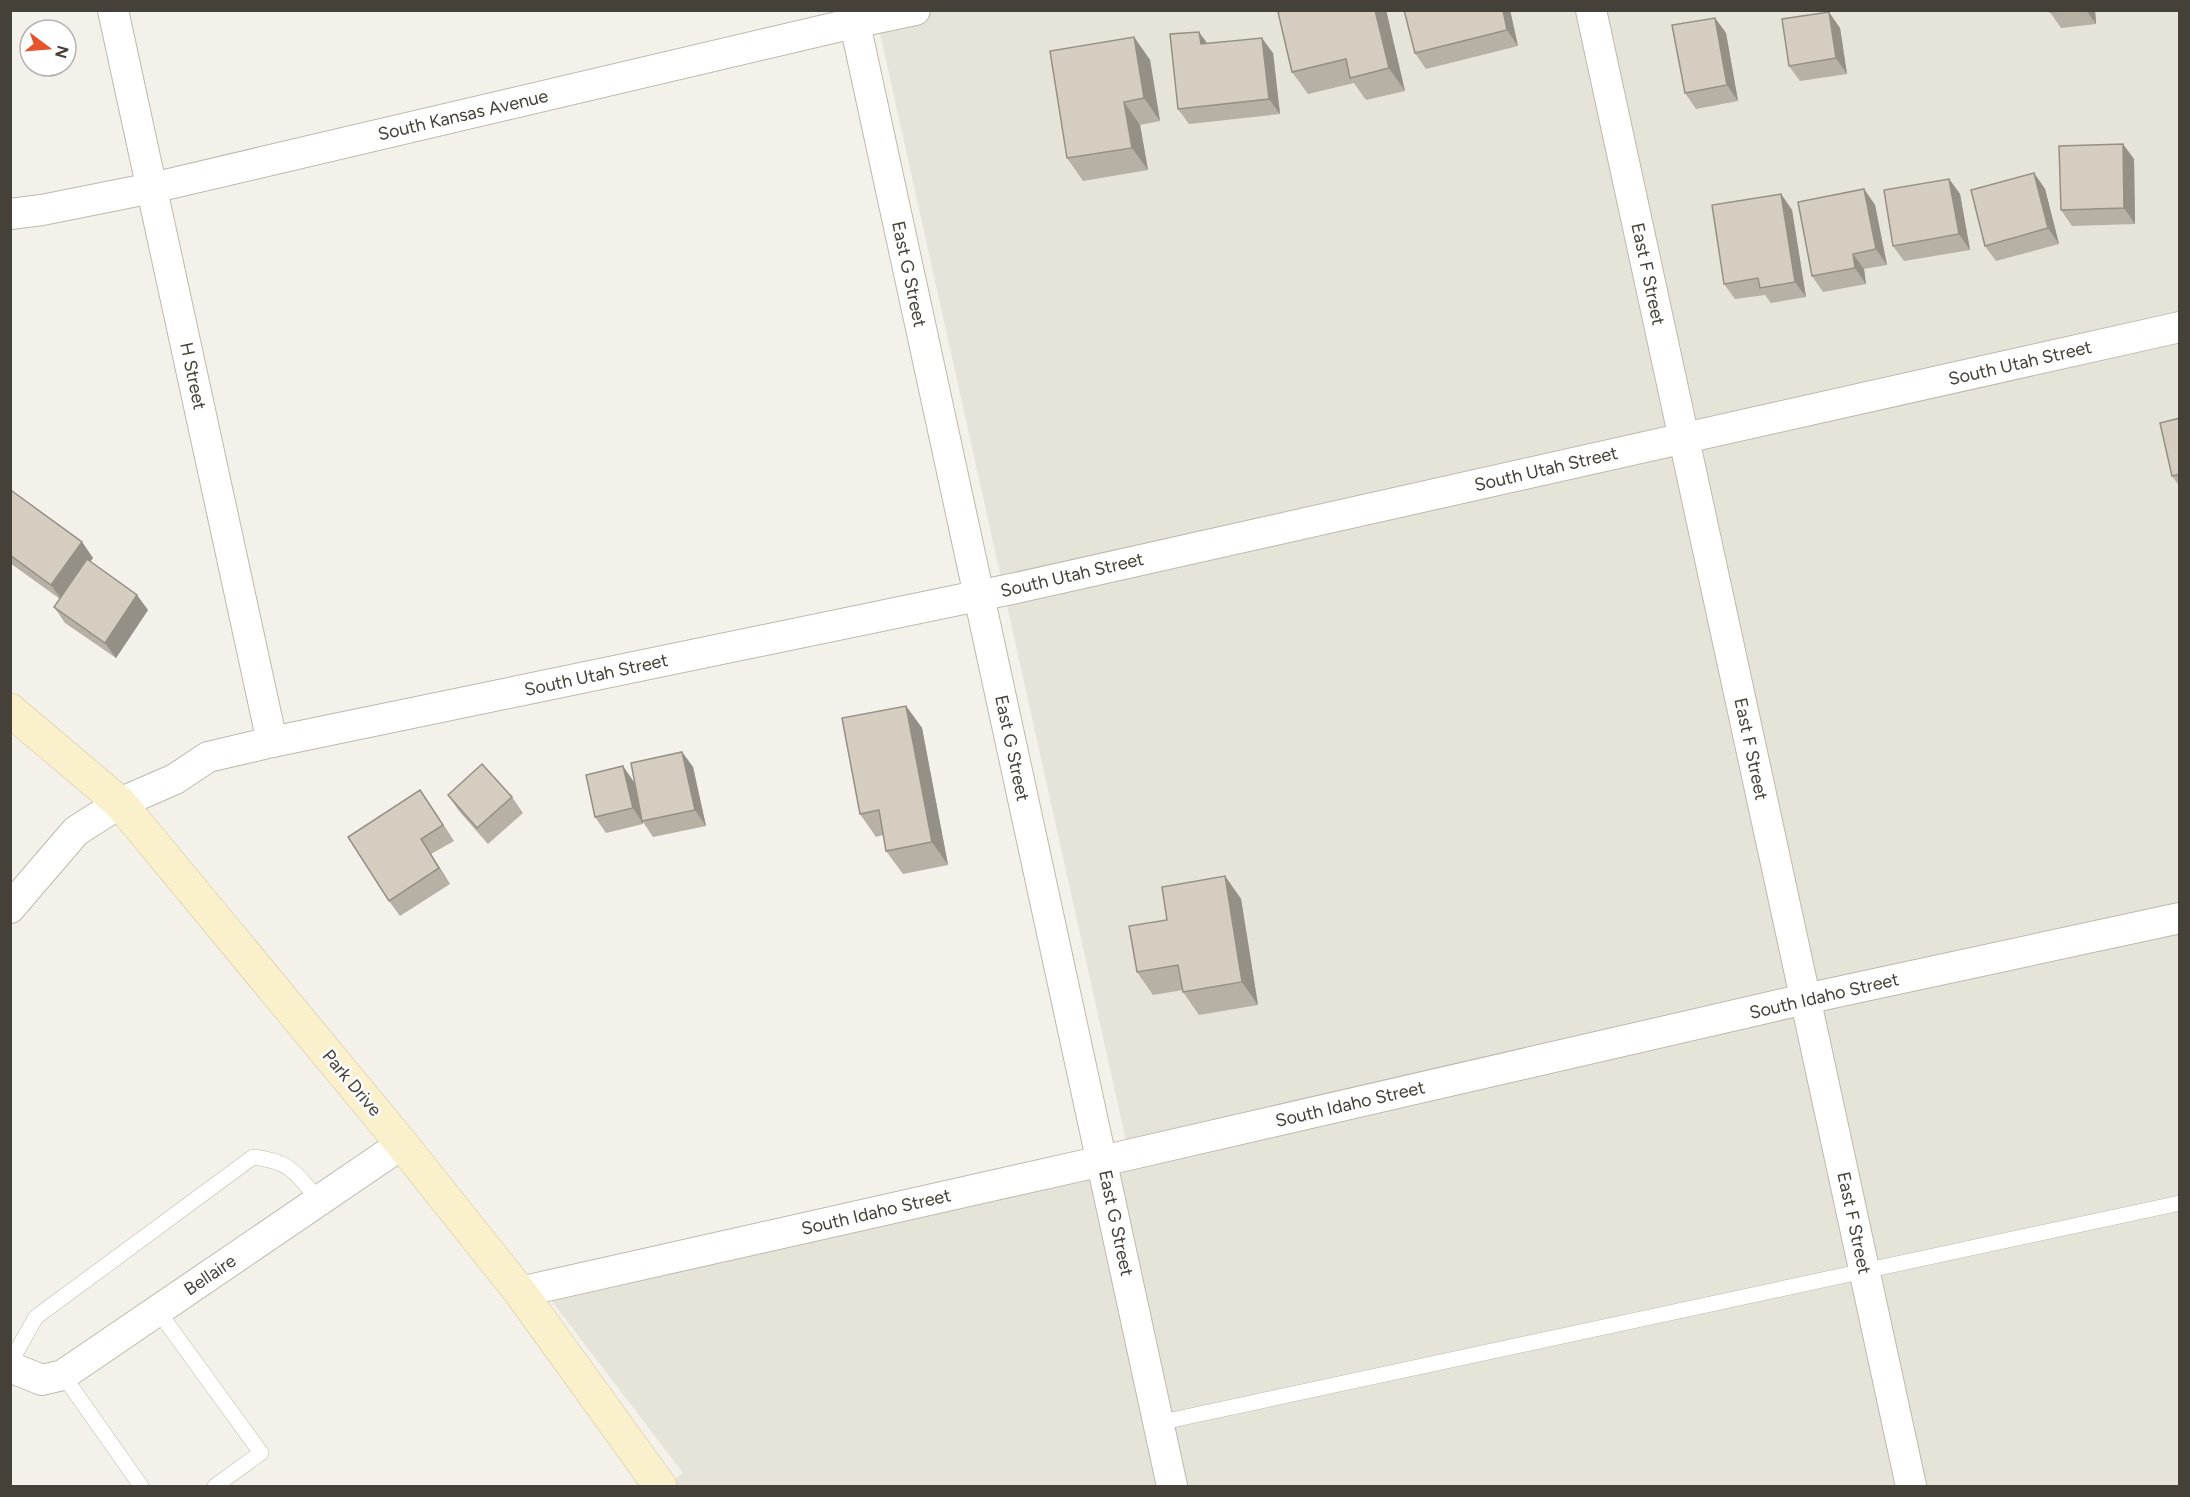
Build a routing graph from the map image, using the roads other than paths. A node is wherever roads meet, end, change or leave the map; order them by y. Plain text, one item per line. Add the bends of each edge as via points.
1 (113, 10) edge
2 (915, 10) edge
3 (1591, 10) edge
4 (853, 17) edge
5 (152, 188) junction
6 (10, 214) edge
7 (2180, 327) edge
8 (1683, 438) junction
9 (979, 596) junction
10 (10, 710) edge
11 (272, 742) junction
12 (120, 803) junction
13 (10, 908) edge
14 (2180, 918) edge
15 (1805, 999) junction
16 (402, 1144) junction
17 (1102, 1161) junction
18 (319, 1200) junction
19 (2180, 1203) edge
20 (1864, 1271) junction
21 (520, 1292) junction
22 (158, 1311) junction
23 (10, 1365) edge
24 (63, 1375) junction
25 (1158, 1423) junction
26 (651, 1483) edge
27 (141, 1486) edge
28 (215, 1486) edge
29 (1172, 1486) edge
30 (1911, 1486) edge

1 - 5 street, H Street
2 - 4 street, South Kansas Avenue
3 - 8 street, East F Street
4 - 5 street, South Kansas Avenue
4 - 9 street, East G Street
5 - 6 street, South Kansas Avenue
5 - 11 street, H Street
7 - 8 street, South Utah Street
8 - 9 street, South Utah Street
8 - 15 street, East F Street
9 - 11 street, South Utah Street
9 - 17 street, East G Street
10 - 12 street, Park Drive
11 - 12 street, South Utah Street via 208,757 175,779
12 - 13 street, South Utah Street via 76,831
12 - 16 street, Park Drive
14 - 15 street, South Idaho Street
15 - 17 street, South Idaho Street
15 - 20 street, East F Street
16 - 18 street, Bellaire
16 - 21 street, Park Drive
17 - 21 street, South Idaho Street
17 - 25 street, East G Street
18 - 22 street, Bellaire
18 - 23 lane via 288,1166 253,1156 36,1317
19 - 20 lane
20 - 25 lane
20 - 30 street, East F Street
21 - 26 street, Park Drive
22 - 24 street, Bellaire
22 - 28 lane via 261,1453
23 - 24 street via 42,1380
24 - 27 lane
25 - 29 street, East G Street

